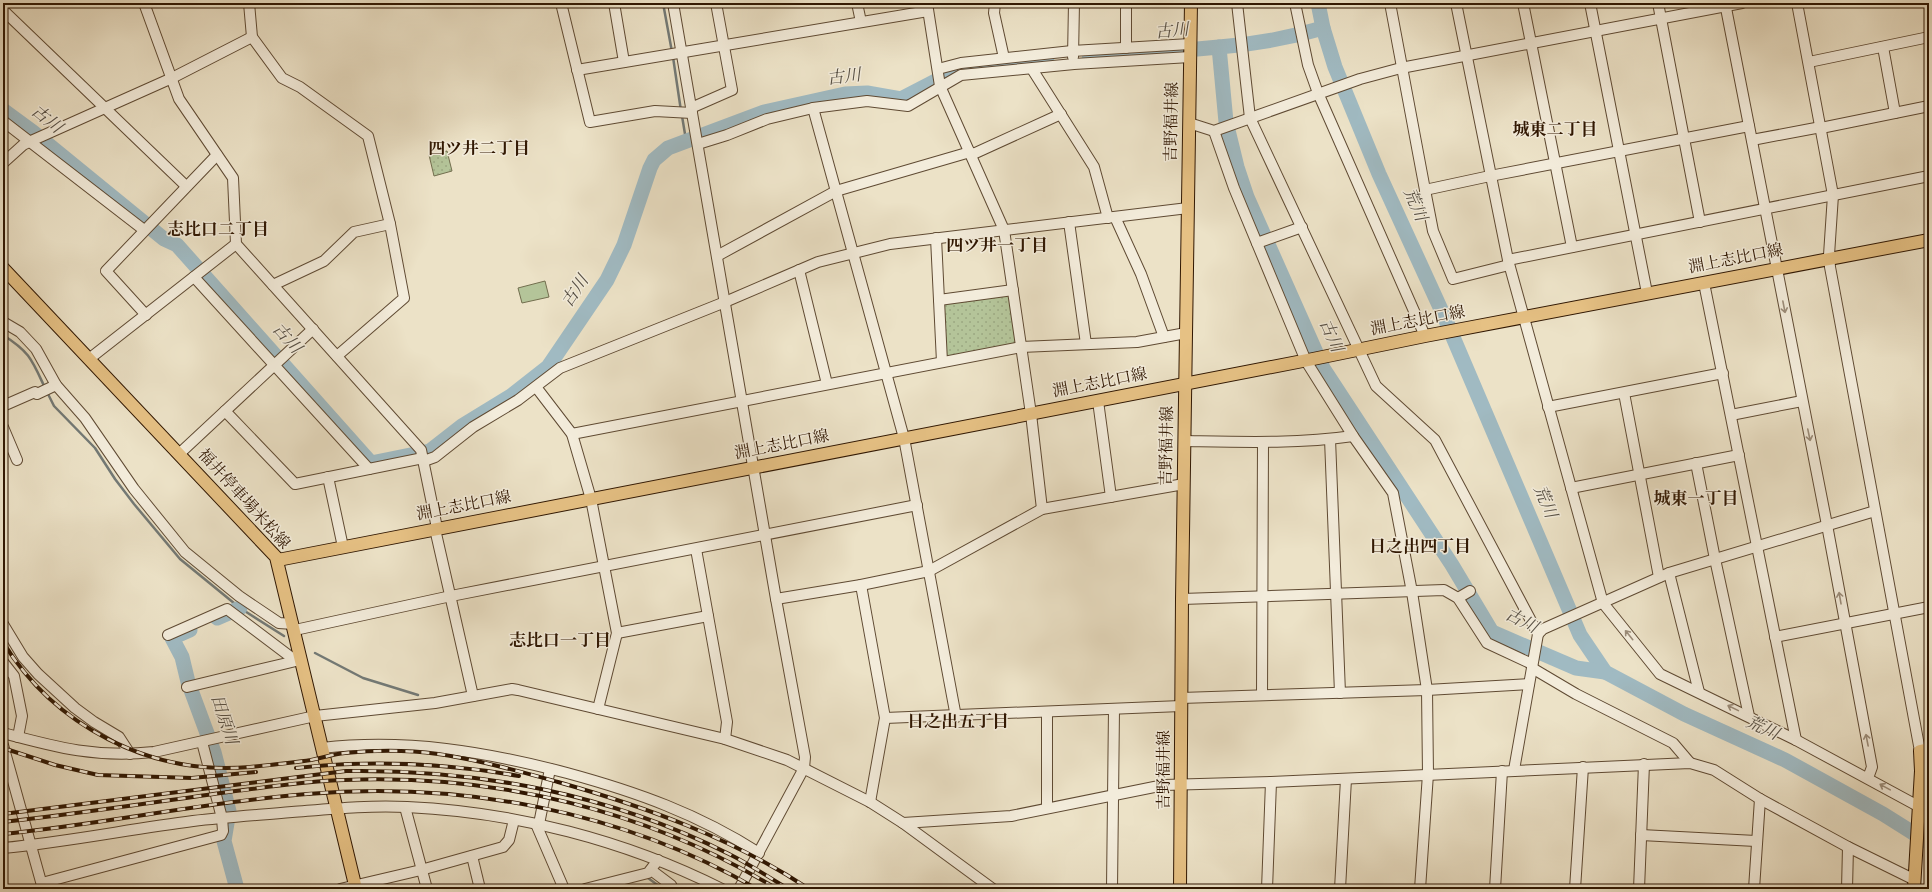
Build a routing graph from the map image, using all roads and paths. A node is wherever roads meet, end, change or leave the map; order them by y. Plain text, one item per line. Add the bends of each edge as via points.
1 (144, 3) edge
2 (249, 3) edge
3 (561, 3) edge
4 (614, 3) edge
5 (673, 3) edge
6 (716, 3) edge
7 (857, 3) edge
8 (995, 3) edge
9 (1074, 3) edge
10 (1126, 3) edge
11 (1191, 3) edge
12 (1237, 3) edge
13 (1295, 3) edge
14 (1390, 3) edge
15 (1456, 3) edge
16 (1524, 3) edge
17 (1590, 3) edge
18 (1658, 3) edge
19 (1742, 3) edge
20 (1797, 3) edge
21 (1725, 5) edge
22 (927, 7) edge
23 (3, 10) edge
24 (1661, 19) junction
25 (861, 22) junction
26 (1596, 31) junction
27 (252, 37) junction
28 (1929, 37) edge
29 (1190, 44) junction
30 (1532, 44) junction
31 (724, 45) junction
32 (1883, 47) junction
33 (1126, 48) junction
34 (1072, 51) junction
35 (682, 52) junction
36 (1466, 56) junction
37 (1190, 57) junction
38 (1004, 58) junction
39 (624, 62) junction
40 (1808, 62) junction
41 (1074, 64) junction
42 (1032, 68) junction
43 (1401, 68) junction
44 (938, 69) junction
45 (577, 70) junction
46 (172, 78) junction
47 (940, 86) junction
48 (1318, 93) junction
49 (1929, 106) edge
50 (106, 107) junction
51 (813, 108) junction
52 (692, 110) junction
53 (1895, 113) junction
54 (1061, 114) junction
55 (1250, 118) junction
56 (3, 121) edge
57 (1189, 123) junction
58 (1749, 126) junction
59 (1222, 128) junction
60 (1821, 128) junction
61 (1684, 139) junction
62 (1752, 140) junction
63 (31, 141) junction
64 (698, 144) junction
65 (1619, 151) junction
66 (971, 153) junction
67 (217, 154) junction
68 (3, 162) edge
69 (1555, 163) junction
70 (1490, 176) junction
71 (1929, 176) edge
72 (186, 186) junction
73 (1425, 190) junction
74 (836, 191) junction
75 (1833, 195) junction
76 (1188, 208) junction
77 (1765, 209) junction
78 (1112, 217) junction
79 (1069, 222) junction
80 (1700, 222) junction
81 (390, 224) junction
82 (1302, 228) junction
83 (144, 230) junction
84 (1004, 230) junction
85 (1636, 234) junction
86 (936, 238) junction
87 (1929, 240) edge
88 (1263, 241) junction
89 (236, 244) junction
90 (1572, 247) junction
91 (853, 252) junction
92 (717, 256) junction
93 (1829, 259) junction
94 (1508, 263) junction
95 (3, 268) edge
96 (1776, 269) junction
97 (799, 270) junction
98 (194, 277) junction
99 (1704, 283) junction
100 (273, 285) junction
101 (1014, 290) junction
102 (1647, 293) junction
103 (939, 300) junction
104 (725, 302) junction
105 (146, 315) junction
106 (1522, 318) junction
107 (3, 322) edge
108 (313, 329) junction
109 (1186, 333) junction
110 (1425, 336) junction
111 (1164, 337) junction
112 (1086, 344) junction
113 (1021, 347) junction
114 (1359, 349) junction
115 (337, 356) junction
116 (89, 359) junction
117 (1314, 359) junction
118 (942, 362) junction
119 (275, 365) junction
120 (886, 373) junction
121 (1722, 374) junction
122 (1185, 383) junction
123 (827, 384) junction
124 (56, 385) junction
125 (536, 387) junction
126 (1624, 393) junction
127 (743, 401) junction
128 (1098, 401) junction
129 (1802, 401) junction
130 (3, 406) edge
131 (1548, 407) junction
132 (225, 412) junction
133 (1031, 414) junction
134 (1731, 415) junction
135 (3, 428) edge
136 (572, 434) junction
137 (1353, 436) junction
138 (904, 438) junction
139 (1330, 439) junction
140 (1184, 441) junction
141 (1264, 442) junction
142 (179, 454) junction
143 (1739, 455) junction
144 (424, 459) junction
145 (17, 460) dead end
146 (1696, 463) junction
147 (754, 467) junction
148 (369, 469) junction
149 (1639, 474) junction
150 (328, 477) junction
151 (1184, 484) junction
152 (1571, 488) junction
153 (1112, 497) junction
154 (591, 499) junction
155 (917, 505) junction
156 (1042, 509) junction
157 (1875, 511) junction
158 (1828, 525) junction
159 (436, 528) junction
160 (766, 535) junction
161 (1757, 546) junction
162 (343, 547) junction
163 (696, 548) junction
164 (1715, 559) junction
165 (278, 560) junction
166 (604, 566) junction
167 (929, 571) junction
168 (1669, 573) junction
169 (1659, 577) junction
170 (861, 585) junction
171 (1412, 592) junction
172 (1336, 595) junction
173 (451, 596) junction
174 (1263, 596) junction
175 (238, 597) junction
176 (776, 599) junction
177 (1182, 599) junction
178 (1603, 603) junction
179 (1929, 607) edge
180 (230, 609) junction
181 (1896, 614) junction
182 (708, 616) junction
183 (1844, 623) junction
184 (3, 624) edge
185 (294, 627) junction
186 (617, 633) junction
187 (168, 636) dead end
188 (1775, 637) junction
189 (1537, 638) junction
190 (299, 660) junction
191 (3, 662) edge
192 (1532, 664) junction
193 (1530, 684) junction
194 (187, 687) dead end
195 (1428, 690) junction
196 (1699, 692) junction
197 (1340, 693) junction
198 (1262, 694) junction
199 (473, 696) junction
200 (1181, 702) junction
201 (598, 709) junction
202 (1114, 709) junction
203 (1046, 712) junction
204 (315, 716) junction
205 (1749, 716) junction
206 (956, 717) junction
207 (885, 718) junction
208 (3, 734) edge
209 (18, 737) junction
210 (725, 739) junction
211 (1796, 740) junction
212 (202, 742) junction
213 (3, 745) edge
214 (322, 748) junction
215 (1925, 750) edge
216 (130, 754) junction
217 (1690, 763) junction
218 (1644, 764) junction
219 (1583, 767) junction
220 (804, 768) junction
221 (550, 769) junction
222 (1514, 770) junction
223 (1502, 771) junction
224 (1428, 774) junction
225 (1868, 778) junction
226 (1346, 779) junction
227 (1271, 782) junction
228 (1182, 786) junction
229 (1114, 795) junction
230 (1760, 799) junction
231 (870, 802) junction
232 (405, 807) junction
233 (1047, 808) junction
234 (337, 809) junction
235 (1922, 810) edge
236 (222, 818) junction
237 (514, 820) junction
238 (903, 823) junction
239 (538, 824) junction
240 (1641, 835) junction
241 (1756, 841) junction
242 (31, 845) junction
243 (1848, 847) junction
244 (3, 848) edge
245 (759, 853) junction
246 (472, 856) junction
247 (658, 860) junction
248 (421, 870) junction
249 (651, 870) junction
250 (1915, 884) edge
251 (42, 886) edge
252 (356, 887) edge
253 (340, 889) edge
254 (427, 889) edge
255 (480, 889) edge
256 (564, 889) edge
257 (585, 889) edge
258 (673, 889) edge
259 (722, 889) edge
260 (739, 889) edge
261 (993, 889) edge
262 (1112, 889) edge
263 (1180, 889) edge
264 (1267, 889) edge
265 (1340, 889) edge
266 (1420, 889) edge
267 (1495, 889) edge
268 (1575, 889) edge
269 (1639, 889) edge
270 (1754, 889) edge
271 (1846, 889) edge

1 - 46 street
2 - 27 street
3 - 45 street
4 - 39 street
5 - 35 street
6 - 31 street
7 - 25 street
8 - 38 street via 994,13
9 - 34 street
10 - 33 street
11 - 29 main road, 吉野福井線
12 - 55 street
13 - 48 street via 1308,65
14 - 43 street
15 - 36 street
16 - 30 street
17 - 26 street
18 - 24 street
19 - 21 street
20 - 40 street
21 - 24 street
21 - 58 street
22 - 25 street
22 - 44 street
23 - 50 street
24 - 26 street
24 - 61 street
25 - 31 street
26 - 30 street
26 - 65 street
27 - 46 street
27 - 81 street via 282,78 300,87 368,136
28 - 32 street
29 - 33 street
29 - 37 main road, 吉野福井線
30 - 36 street
30 - 69 street
31 - 35 street
31 - 52 street via 732,90
32 - 40 street
32 - 53 street
33 - 34 street
34 - 38 street
34 - 41 street
35 - 39 street
35 - 52 street
36 - 43 street
36 - 70 street
37 - 41 street
37 - 57 main road, 吉野福井線
38 - 44 street via 961,63
39 - 45 street
40 - 60 street
41 - 42 street
42 - 47 street via 961,75
42 - 54 street
43 - 48 street
43 - 73 street
44 - 47 street
45 - 52 street via 590,122 655,111
46 - 50 street
46 - 67 street via 179,98
47 - 51 street via 908,106 867,101
47 - 66 street
48 - 55 street
48 - 110 street
49 - 53 street
50 - 63 street
50 - 72 street
51 - 64 street via 767,119 727,136
51 - 74 street
52 - 64 street
53 - 60 street
54 - 66 street
54 - 78 street via 1094,167
55 - 59 street
55 - 82 street
56 - 63 street
57 - 59 street
57 - 76 main road, 吉野福井線
58 - 61 street
58 - 62 street
59 - 88 street via 1234,188
60 - 62 street
60 - 75 street
61 - 65 street
61 - 80 street
62 - 77 street
63 - 68 street
63 - 83 street
64 - 92 street
65 - 69 street
65 - 85 street
66 - 74 street
66 - 84 street
67 - 72 street
67 - 89 street via 233,178
69 - 70 street
69 - 90 street
70 - 73 street
70 - 94 street
71 - 75 street
72 - 83 street
73 - 94 street via 1433,231 1453,279
74 - 91 street
74 - 92 street
75 - 77 street
75 - 93 street
76 - 78 street
76 - 109 main road, 吉野福井線
77 - 80 street
77 - 96 street
78 - 79 street
78 - 111 street via 1141,274
79 - 84 street
79 - 112 street
80 - 85 street
81 - 100 street via 354,232 324,261
81 - 115 street via 404,298
82 - 88 street
82 - 114 street
83 - 105 street via 106,271
84 - 86 street
84 - 101 street
85 - 90 street
85 - 102 street
86 - 91 street
86 - 103 street
87 - 93 main road, 淵上志比口線
88 - 117 street
89 - 98 street
89 - 100 street
90 - 94 street
91 - 97 street
91 - 120 street
92 - 104 street
93 - 96 main road, 淵上志比口線
93 - 157 street
94 - 106 street
95 - 116 main road, 福井停車場米松線
96 - 99 main road, 淵上志比口線
96 -> 129 street
97 - 104 street
97 - 123 street
98 - 105 street
98 - 119 street
99 - 102 main road, 淵上志比口線
99 - 121 street
100 - 108 street
101 - 103 street
101 - 113 street
102 - 106 main road, 淵上志比口線
103 - 118 street
104 - 125 street via 560,368
104 - 127 street
105 - 116 street
106 - 110 main road, 淵上志比口線
106 - 131 street
107 - 124 street via 20,332 36,349
108 - 115 street
108 - 119 street
109 - 111 street
109 - 122 main road, 吉野福井線
110 - 114 main road, 淵上志比口線
111 - 112 street via 1137,342
112 - 113 street
113 - 118 street
113 - 133 street
114 - 117 main road, 淵上志比口線
114 - 189 street via 1376,386 1435,440
115 - 144 street via 421,450
116 - 142 main road, 福井停車場米松線
117 - 122 main road, 淵上志比口線
117 - 137 street
118 - 120 street
119 - 132 street
119 - 148 street
120 - 123 street
120 - 138 street
121 - 126 street
121 - 134 street
122 - 128 main road, 淵上志比口線
122 - 140 main road, 吉野福井線
123 - 127 street
124 - 130 street
124 - 175 street via 85,418 134,489 185,552
125 - 136 street
125 - 144 street via 473,427 435,457
126 - 131 street
126 - 149 street
127 - 136 street
127 - 147 street
128 - 133 main road, 淵上志比口線
128 - 153 street
129 - 134 street
129 -> 158 street
131 - 152 street
132 - 142 street
132 - 150 street via 295,484
133 - 138 main road, 淵上志比口線
133 - 156 street
134 - 143 street
135 - 145 street
136 - 154 street
137 - 139 street
137 - 171 street via 1393,493
138 - 147 main road, 淵上志比口線
138 - 155 street
139 - 141 street
139 - 172 street
140 - 141 street
140 - 151 main road, 吉野福井線
141 - 174 street
142 - 165 main road, 福井停車場米松線
143 - 146 street
143 - 161 street
144 - 148 street
144 - 159 street
146 - 149 street
146 - 164 street
147 - 154 main road, 淵上志比口線
147 - 160 street
148 - 150 street
149 - 152 street
149 - 169 street
150 - 162 street
151 - 153 street
151 - 177 main road, 吉野福井線
152 - 178 street
153 - 156 street
154 - 159 main road, 淵上志比口線
154 - 166 street
155 - 160 street
155 - 167 street
156 - 167 street
157 - 158 street
157 - 181 street
158 - 161 street
183 -> 158 street
159 - 162 main road, 淵上志比口線
159 - 173 street
160 - 163 street
160 - 176 street
161 - 164 street
161 - 188 street
162 - 165 main road, 淵上志比口線
163 - 166 street
163 - 182 street
164 - 168 street
164 - 205 street
165 - 185 main road, 福井停車場米松線
166 - 173 street
166 - 186 street
167 - 170 street
167 - 206 street
168 - 169 street
168 - 196 street
169 - 178 street
170 - 176 street
170 - 207 street
171 - 172 street
171 - 192 street via 1444,590 1463,595 1487,643
171 - 195 street
172 - 174 street
172 - 197 street
173 - 185 street
173 - 199 street
174 - 177 street
174 - 198 street
175 - 180 street
175 - 185 street via 279,623
176 - 220 street via 805,753
177 - 200 main road, 吉野福井線
178 - 189 street via 1543,629
196 -> 178 street via 1660,674
179 - 181 street
180 - 187 street
180 - 190 street
181 - 183 street
181 - 215 street
182 - 186 street
182 - 210 street via 727,722
183 - 188 street
225 -> 183 street via 1872,767
184 - 216 street via 23,657 38,674 75,708 119,737
185 - 190 main road, 福井停車場米松線
186 - 201 street
188 - 211 street
189 - 192 street
190 - 194 street
190 - 204 main road, 福井停車場米松線
191 - 209 street via 16,682 22,716
192 - 193 street
192 - 217 street via 1576,694 1673,743
193 - 195 street
193 - 222 street
195 - 197 street
195 - 224 street
205 -> 196 street
197 - 198 street
198 - 200 street
199 - 201 street via 516,689
199 - 204 street via 435,703
200 - 202 street
200 - 228 main road, 吉野福井線
201 - 210 street
202 - 203 street
202 - 229 street
203 - 206 street
203 - 233 street
204 - 212 street
204 - 214 main road, 福井停車場米松線
205 - 211 street
206 - 207 street
207 - 231 street
208 - 209 street
209 - 216 street via 81,752
210 - 220 street
211 - 225 street
212 - 216 street
212 - 236 street
213 - 242 street
214 - 221 street via 385,744 442,748 498,756
214 - 234 main road, 福井停車場米松線
215 - 235 main road via 1921,771
217 - 218 street
217 - 230 street via 1714,770
218 - 219 street
218 - 240 street
219 - 222 street
219 - 268 street
220 - 231 street
220 - 245 street
221 - 239 street
221 - 245 street via 620,788 675,808 711,824
222 - 223 street
223 - 224 street
223 - 267 street
224 - 226 street
224 - 266 street
235 -> 225 street
226 - 227 street
226 - 265 street
227 - 228 street
227 - 264 street
228 - 229 street via 1164,785
228 - 263 main road, 吉野福井線
229 - 233 street
229 - 262 street
230 - 241 street
230 - 243 street
231 - 238 street
232 - 234 street
232 - 237 street via 481,814
232 - 248 street
233 - 238 street via 1010,816
234 - 236 street
234 - 252 main road, 福井停車場米松線
235 - 250 main road
236 - 242 street
236 - 251 street via 223,831 218,837
237 - 239 street
237 - 246 street via 509,840 504,847
238 - 261 street
239 - 247 street via 576,833
239 - 256 street
240 - 241 street
240 - 269 street
241 - 270 street
242 - 244 street
242 - 251 street
243 - 250 street
243 - 271 street
245 - 260 street
246 - 248 street
246 - 255 street
247 - 249 street
247 - 259 street
248 - 252 street
248 - 254 street
249 - 257 street via 648,873
249 - 258 street
252 - 253 street

